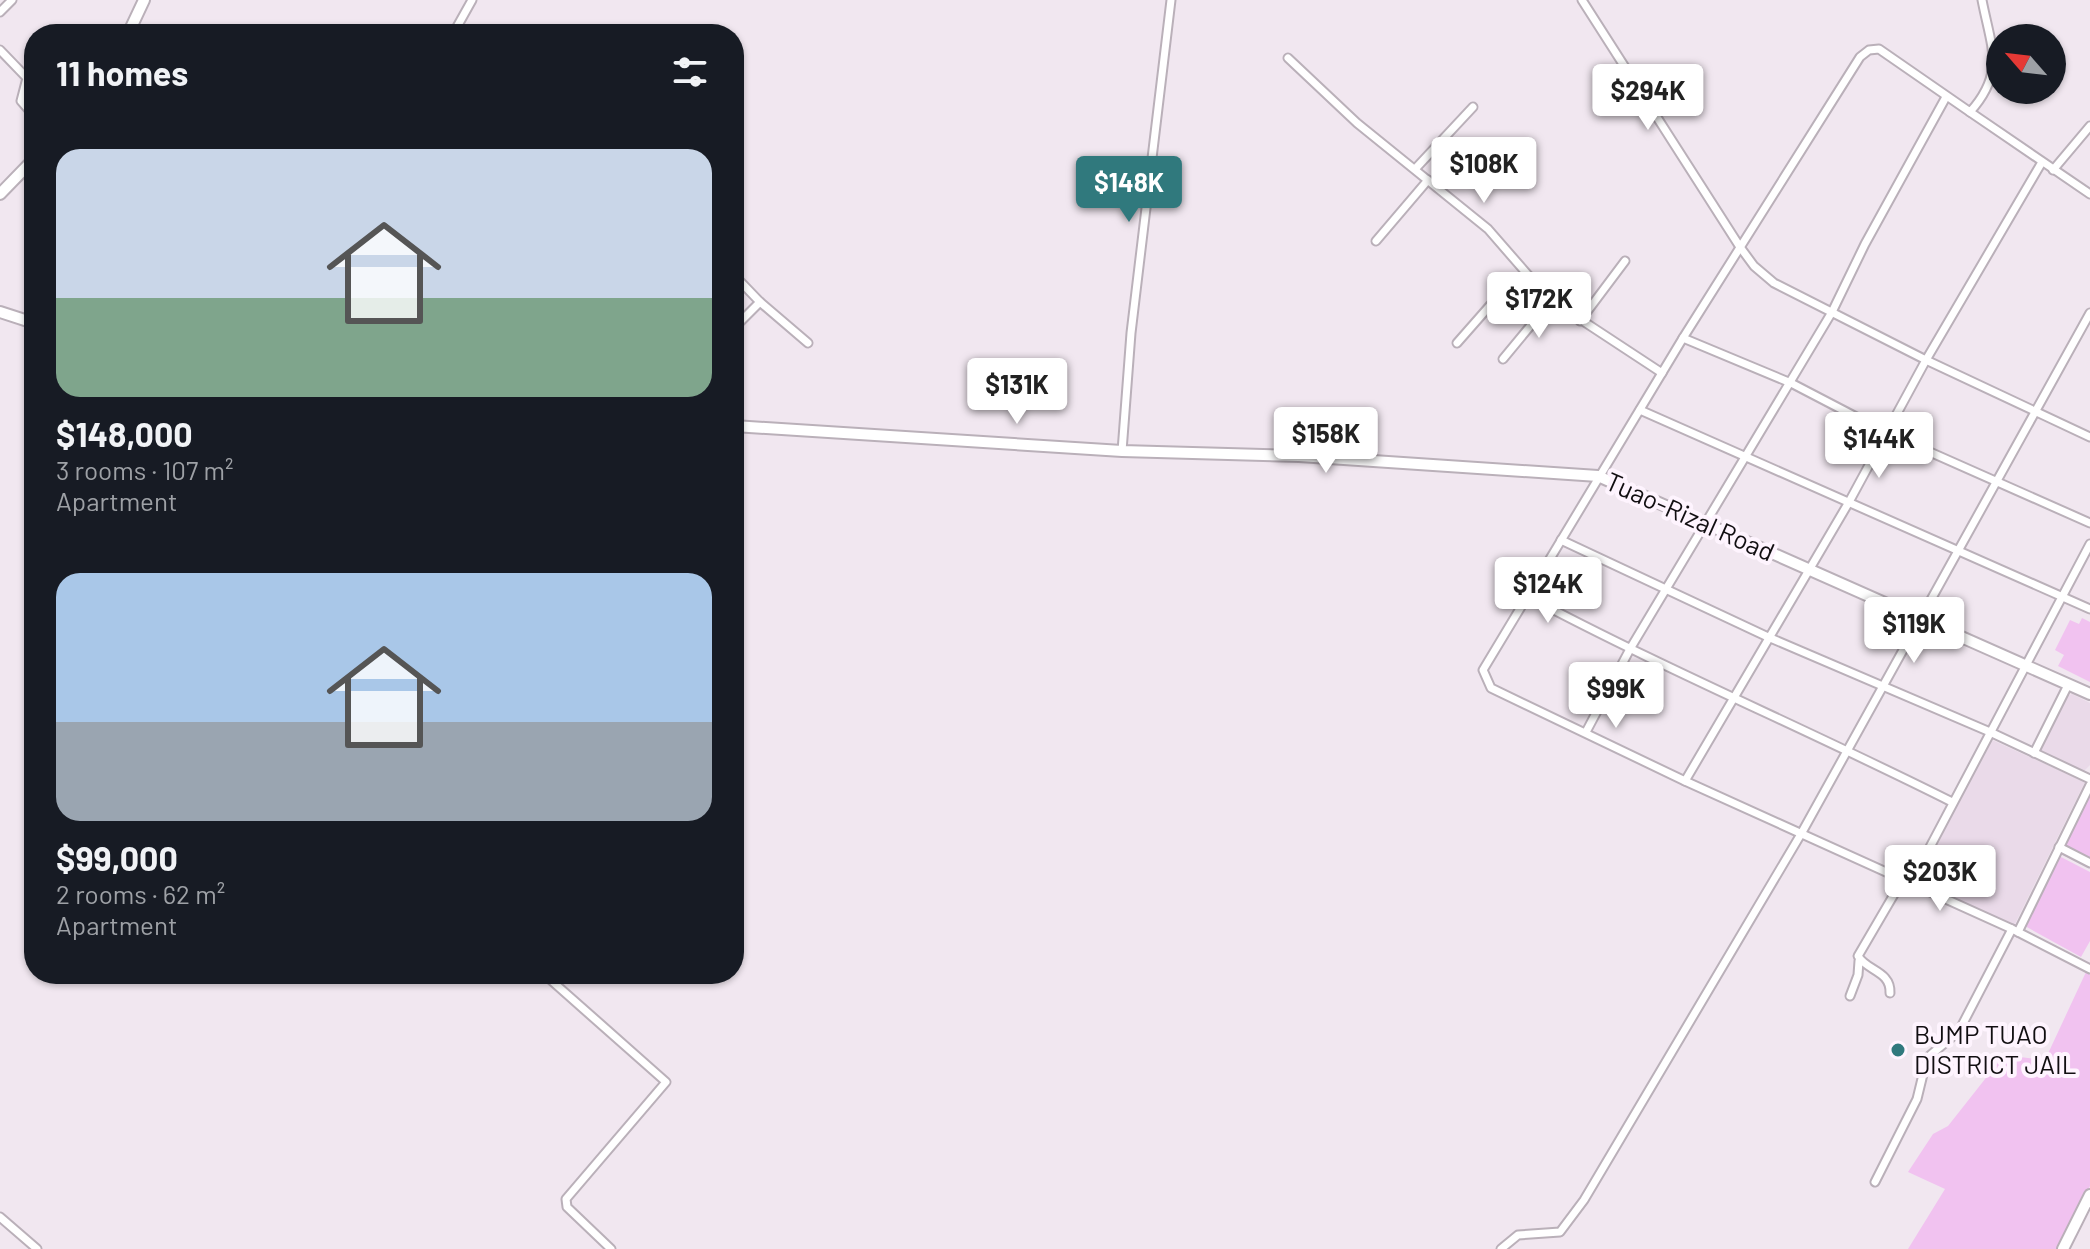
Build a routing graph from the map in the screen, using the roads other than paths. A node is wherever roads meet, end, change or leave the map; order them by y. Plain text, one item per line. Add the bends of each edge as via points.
1 (12, 0) edge
2 (144, 0) edge
3 (472, 0) edge
4 (1171, 0) edge
5 (1582, 0) edge
6 (1982, 0) edge
7 (0, 12) edge
8 (133, 24) edge
9 (459, 24) edge
10 (0, 50) edge
11 (1288, 58) dead end
12 (24, 75) edge
13 (1946, 97) junction
14 (1473, 107) dead end
15 (1970, 112) junction
16 (2090, 126) edge
17 (2042, 162) junction
18 (1416, 168) junction
19 (24, 169) edge
20 (2053, 170) junction
21 (1428, 180) junction
22 (0, 194) edge
23 (2090, 194) edge
24 (1376, 241) dead end
25 (1740, 247) junction
26 (1625, 261) dead end
27 (1529, 276) junction
28 (744, 285) edge
29 (1551, 301) junction
30 (760, 302) junction
31 (0, 312) edge
32 (1832, 312) junction
33 (2090, 313) edge
34 (744, 318) edge
35 (24, 320) edge
36 (1580, 321) junction
37 (1683, 338) junction
38 (808, 343) dead end
39 (1457, 343) dead end
40 (1503, 359) dead end
41 (1926, 360) junction
42 (1662, 373) junction
43 (1791, 383) junction
44 (1640, 410) junction
45 (2035, 411) junction
46 (744, 427) edge
47 (1887, 433) junction
48 (2090, 437) edge
49 (1122, 451) junction
50 (1744, 458) junction
51 (1598, 476) junction
52 (1997, 480) junction
53 (1849, 502) junction
54 (2090, 523) edge
55 (1706, 524) junction
56 (1561, 540) junction
57 (2090, 544) edge
58 (1957, 551) junction
59 (1809, 570) junction
60 (1666, 590) junction
61 (1527, 596) junction
62 (2062, 596) junction
63 (2090, 609) edge
64 (1921, 620) junction
65 (1768, 637) junction
66 (1630, 649) junction
67 (2024, 666) junction
68 (2068, 685) junction
69 (1883, 687) junction
70 (2090, 694) edge
71 (1733, 699) junction
72 (1586, 732) junction
73 (1990, 732) junction
74 (1849, 750) junction
75 (2034, 753) junction
76 (2090, 779) edge
77 (1685, 781) junction
78 (2090, 785) edge
79 (1952, 802) junction
80 (1801, 834) junction
81 (2059, 847) junction
82 (2090, 863) edge
83 (1907, 881) junction
84 (2015, 930) junction
85 (1859, 961) junction
86 (2089, 967) edge
87 (555, 984) edge
88 (1890, 993) dead end
89 (1850, 996) dead end
90 (1875, 1182) dead end
91 (2090, 1195) edge
92 (0, 1217) edge
93 (37, 1249) edge
94 (611, 1249) edge
95 (1501, 1249) edge
96 (2063, 1249) edge

1 - 7 street
2 - 8 main road
3 - 9 street
4 - 49 street
5 - 25 street
6 - 15 street via 1994,73
10 - 12 street
11 - 18 street via 1357,123
13 - 15 street
13 - 25 street via 1879,49 1865,52
13 - 32 street
14 - 18 street
15 - 17 street
16 - 20 street
17 - 20 street
17 - 41 street
18 - 21 street
19 - 22 main road
20 - 23 street
21 - 24 street
21 - 27 street via 1488,229
25 - 32 street via 1774,283
25 - 37 street
26 - 36 street
27 - 29 street
27 - 39 street via 1508,285
28 - 30 street
29 - 36 street
29 - 40 street
30 - 34 street
30 - 38 street
31 - 35 main road
32 - 41 street
32 - 43 street
33 - 45 street
36 - 42 street
37 - 42 street
37 - 43 street
41 - 45 street
41 - 47 street
42 - 44 street
43 - 47 street
43 - 50 street
44 - 50 street
44 - 51 street
45 - 48 street
45 - 52 street
46 - 49 main road, Tuao-Rizal Road
47 - 52 street
47 - 53 street
49 - 51 main road, Tuao-Rizal Road via 1299,456
50 - 53 street
50 - 55 street
51 - 55 main road, Tuao-Rizal Road
51 - 56 street
52 - 54 street
52 - 58 street
53 - 58 street
53 - 59 street
55 - 59 main road, Tuao-Rizal Road
55 - 60 street
56 - 60 street
56 - 61 street
57 - 62 street
58 - 62 street
58 - 64 street
59 - 64 main road, Tuao-Rizal Road
59 - 65 street
60 - 65 street
60 - 66 street
61 - 66 street
61 - 72 street via 1485,662 1483,677 1491,688
62 - 63 street
62 - 67 street
64 - 67 main road, Tuao-Rizal Road
64 - 69 street
65 - 69 street
65 - 71 street
66 - 71 street
66 - 72 street
67 - 68 main road, Tuao-Rizal Road
67 - 73 street
68 - 70 main road, Tuao-Rizal Road
68 - 75 street
69 - 73 street
69 - 74 street
71 - 74 street
71 - 77 street
72 - 77 street
73 - 75 street
73 - 79 street
74 - 79 street
74 - 80 street
75 - 76 street
77 - 80 street
78 - 81 street
79 - 83 street
80 - 83 street
80 - 95 street via 1564,1229 1551,1235 1518,1235
81 - 82 street
81 - 84 street
83 - 84 street
83 - 85 street
84 - 86 street
84 - 90 street via 1959,1031 1927,1058 1917,1099
85 - 88 street via 1890,982
85 - 89 street
87 - 94 street via 666,1082 566,1199 567,1207
91 - 96 main road
92 - 93 street

